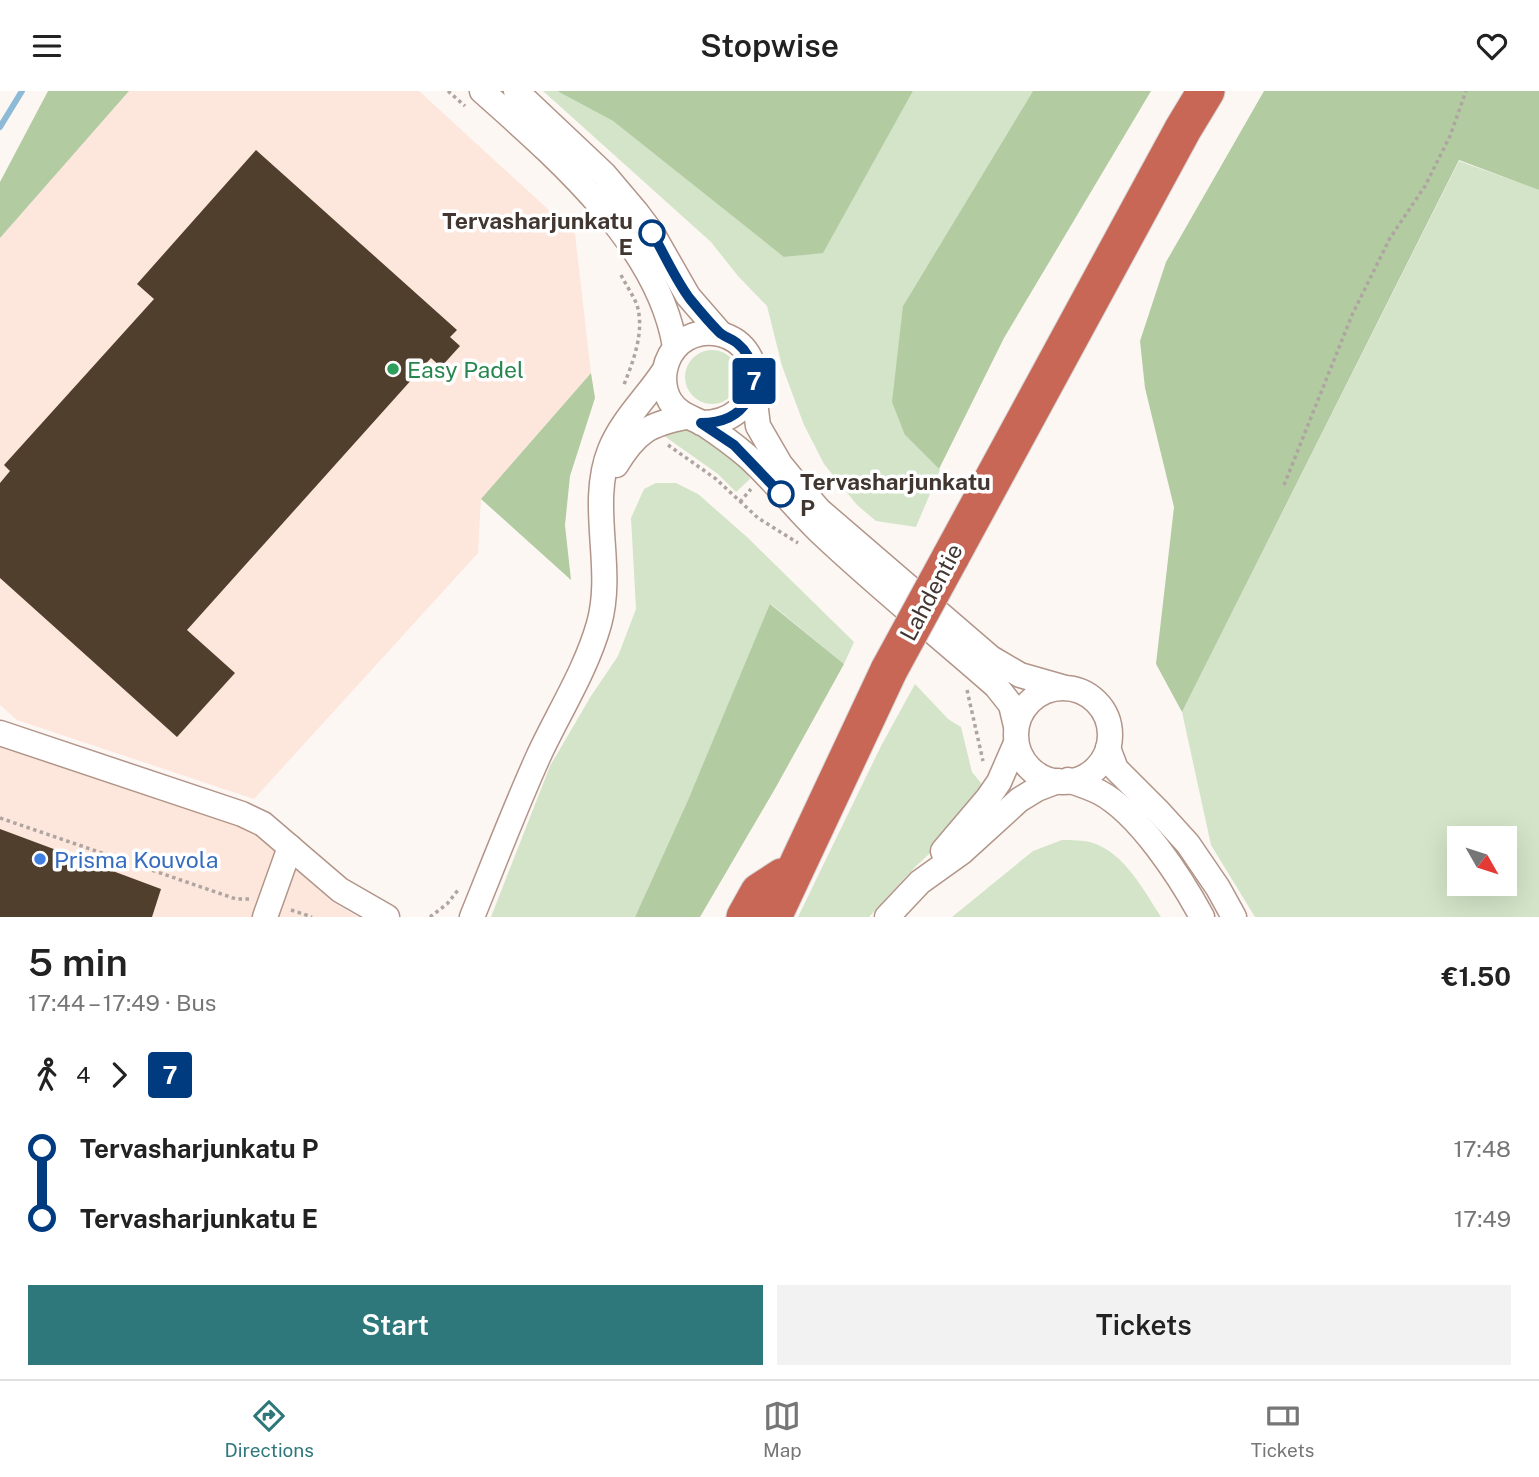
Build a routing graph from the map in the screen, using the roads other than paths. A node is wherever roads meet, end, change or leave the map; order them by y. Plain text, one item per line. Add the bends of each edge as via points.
1 (516, 91) edge
2 (1206, 91) edge
3 (475, 99) edge
4 (721, 334) junction
5 (675, 347) junction
6 (664, 371) junction
7 (753, 386) junction
8 (694, 420) junction
9 (601, 501) junction
10 (1062, 687) junction
11 (0, 733) edge
12 (1016, 735) junction
13 (1108, 748) junction
14 (1063, 781) junction
15 (290, 846) junction
16 (795, 869) junction
17 (920, 882) junction
18 (260, 908) edge
19 (387, 917) edge
20 (472, 917) edge
21 (746, 917) edge
22 (773, 917) edge
23 (887, 917) edge
24 (1202, 917) edge
25 (1234, 917) edge

1 - 4 street via 604,174 637,213 688,296
2 - 16 highway, Lahdentie, bridge via 889,670
3 - 5 street via 565,167 617,225 667,309
4 - 5 street via 696,334
4 - 7 street via 743,348 751,360
5 - 6 street
6 - 8 street via 668,398
6 - 9 street via 614,442
7 - 8 street via 735,415 724,421
7 - 10 street via 758,426 780,464 820,510 991,658 1020,675
8 - 9 street via 649,427 611,474
8 - 12 street via 734,445 821,533 996,687 1011,705
9 - 20 street via 599,622
10 - 12 street via 1033,698 1022,711
10 - 13 street via 1086,694 1104,710 1109,724
11 - 15 street via 242,814
12 - 14 street via 1022,759 1033,771 1047,780
12 - 17 street via 999,782
13 - 14 street via 1095,770 1080,779
13 - 25 street via 1116,769 1188,844
14 - 17 street via 1019,800 962,852
14 - 24 street via 1101,793 1140,828 1167,859
15 - 18 street
15 - 19 street via 340,890
16 - 21 highway via 759,892
16 - 22 highway, Lahdentie
17 - 23 street

